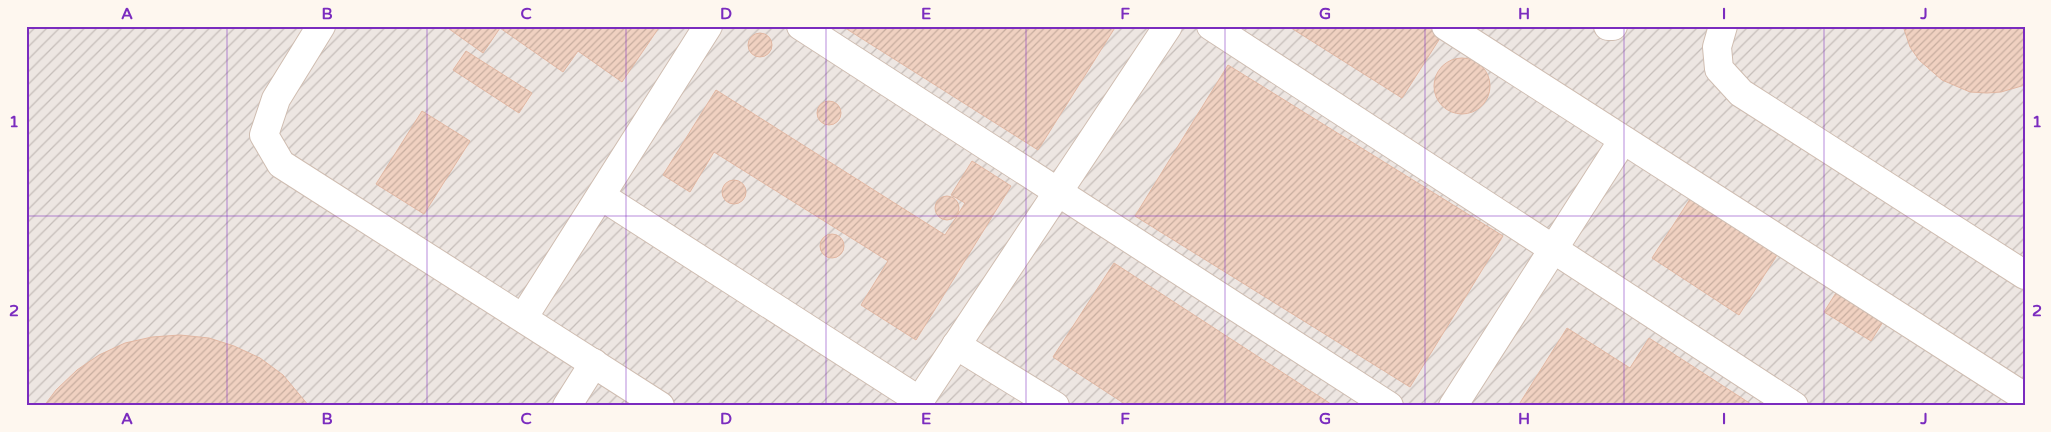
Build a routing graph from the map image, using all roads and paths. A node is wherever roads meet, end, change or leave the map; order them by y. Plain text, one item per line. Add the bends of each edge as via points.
1 (321, 26) edge
2 (708, 26) edge
3 (801, 26) edge
4 (1168, 26) edge
5 (1211, 26) edge
6 (1446, 26) edge
7 (1608, 26) edge
8 (1613, 26) edge
9 (1723, 26) edge
10 (1624, 140) junction
11 (1058, 192) junction
12 (601, 196) junction
13 (1554, 249) junction
14 (2025, 275) edge
15 (523, 318) junction
16 (956, 345) junction
17 (594, 363) junction
18 (2021, 398) edge
19 (918, 403) edge
20 (567, 406) edge
21 (660, 406) edge
22 (1055, 406) edge
23 (1389, 406) edge
24 (1453, 406) edge
25 (1794, 406) edge

1 - 15 lane via 276,99 264,135 281,164
2 - 12 lane
3 - 11 lane
4 - 11 lane
5 - 13 lane
6 - 10 lane
7 - 8 lane
9 - 14 lane via 1717,47 1719,69 1741,93
10 - 13 lane
10 - 18 lane
11 - 16 lane
11 - 23 lane
12 - 15 lane
12 - 19 lane
13 - 24 lane
13 - 25 lane
15 - 17 lane
16 - 19 lane
16 - 22 lane
17 - 20 lane
17 - 21 lane

